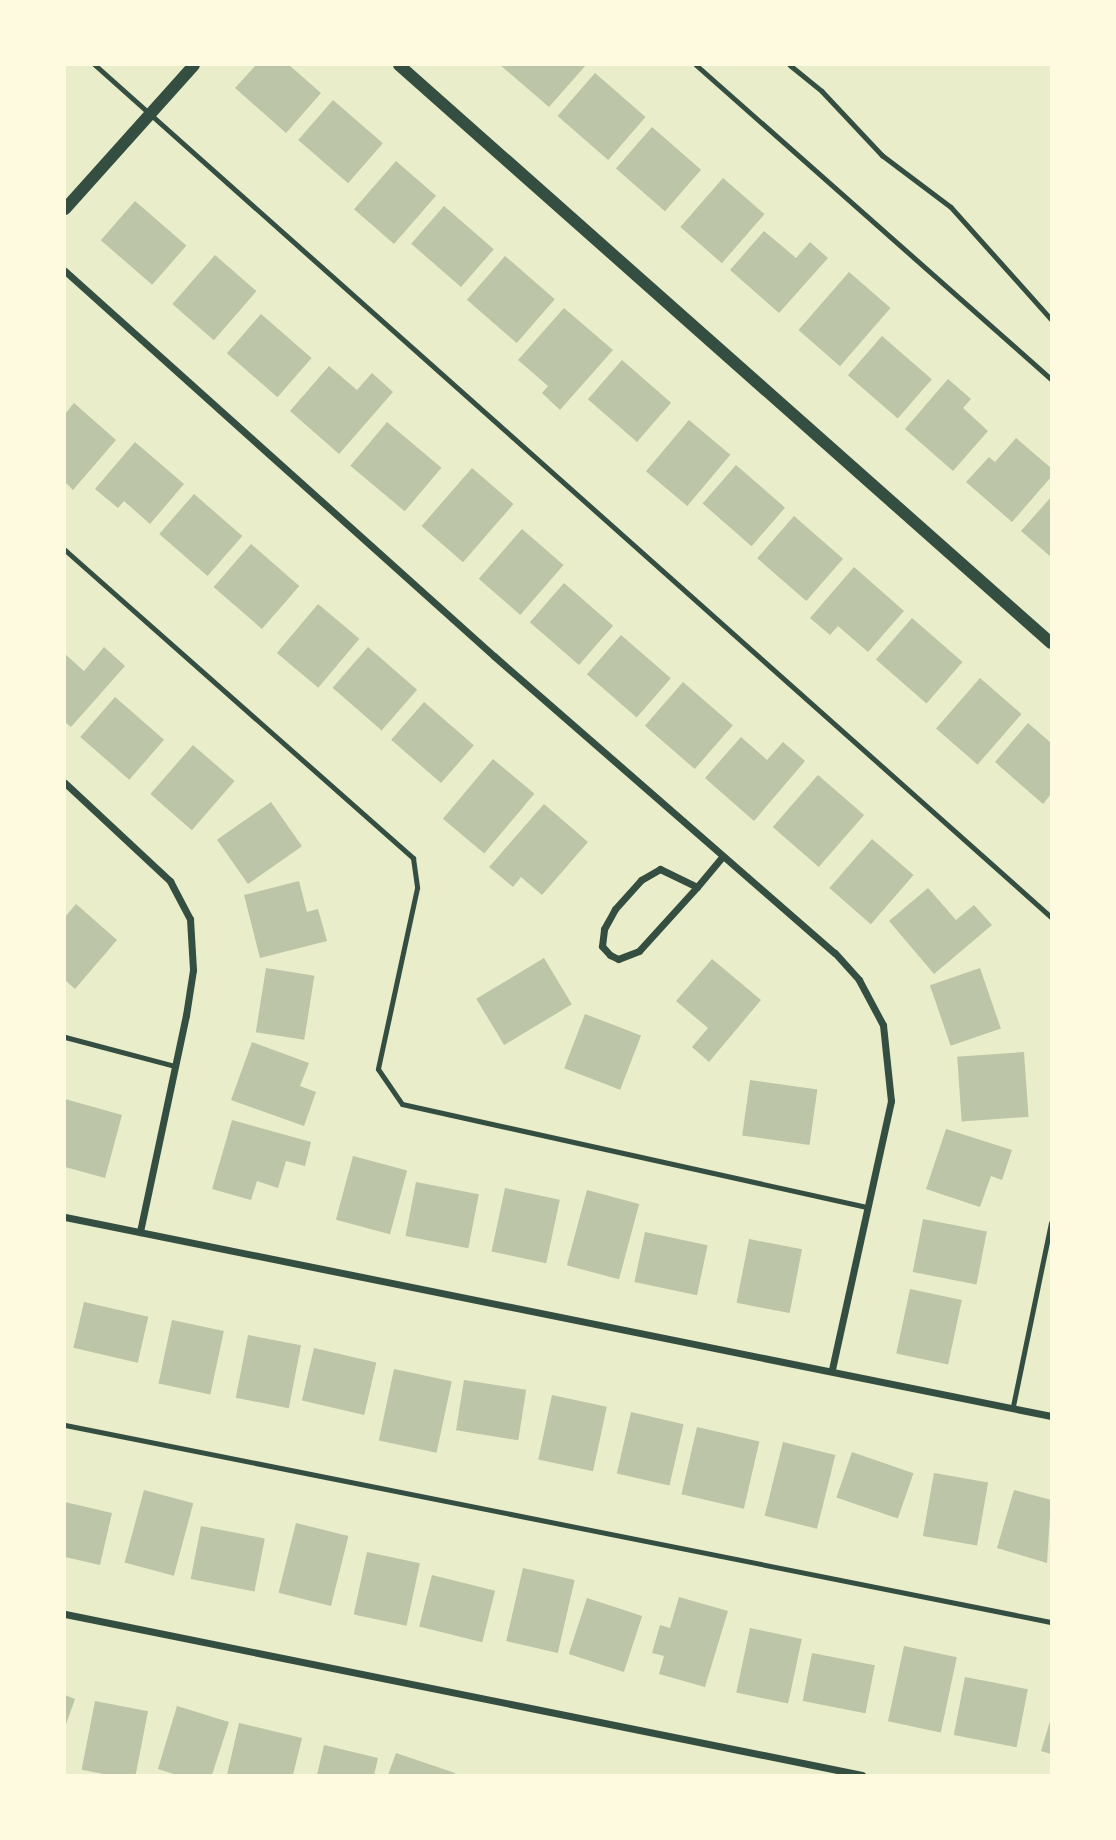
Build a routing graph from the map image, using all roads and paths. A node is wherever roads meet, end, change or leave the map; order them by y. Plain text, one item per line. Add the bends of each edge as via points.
1 (95, 65) edge
2 (194, 65) edge
3 (399, 65) edge
4 (696, 65) edge
5 (790, 65) edge
6 (150, 113) junction
7 (65, 209) edge
8 (65, 271) edge
9 (1051, 319) edge
10 (1051, 379) edge
11 (65, 550) edge
12 (1051, 643) edge
13 (65, 783) edge
14 (723, 856) junction
15 (697, 887) junction
16 (1051, 917) edge
17 (65, 1037) edge
18 (175, 1066) junction
19 (868, 1207) junction
20 (65, 1217) edge
21 (1051, 1223) edge
22 (140, 1231) junction
23 (832, 1370) junction
24 (1013, 1406) junction
25 (1051, 1416) edge
26 (65, 1424) edge
27 (65, 1614) edge
28 (1051, 1622) edge
29 (862, 1775) edge

1 - 6 lane
2 - 6 street
3 - 12 street
4 - 10 lane
5 - 9 path via 822,91 882,155 951,207
6 - 7 street
6 - 16 lane
8 - 14 street
11 - 19 lane via 413,858 416,888 378,1069 402,1104
13 - 18 street via 170,881 191,919 193,970
14 - 15 street
14 - 19 street via 835,953 859,980 883,1025 891,1101
15 - 15 street via 668,871 652,872 615,909 604,929 603,946 618,959 639,951
17 - 18 lane
18 - 22 street
19 - 23 street
20 - 22 street
21 - 24 lane
22 - 23 street
23 - 24 street
24 - 25 street
26 - 28 lane
27 - 29 street

